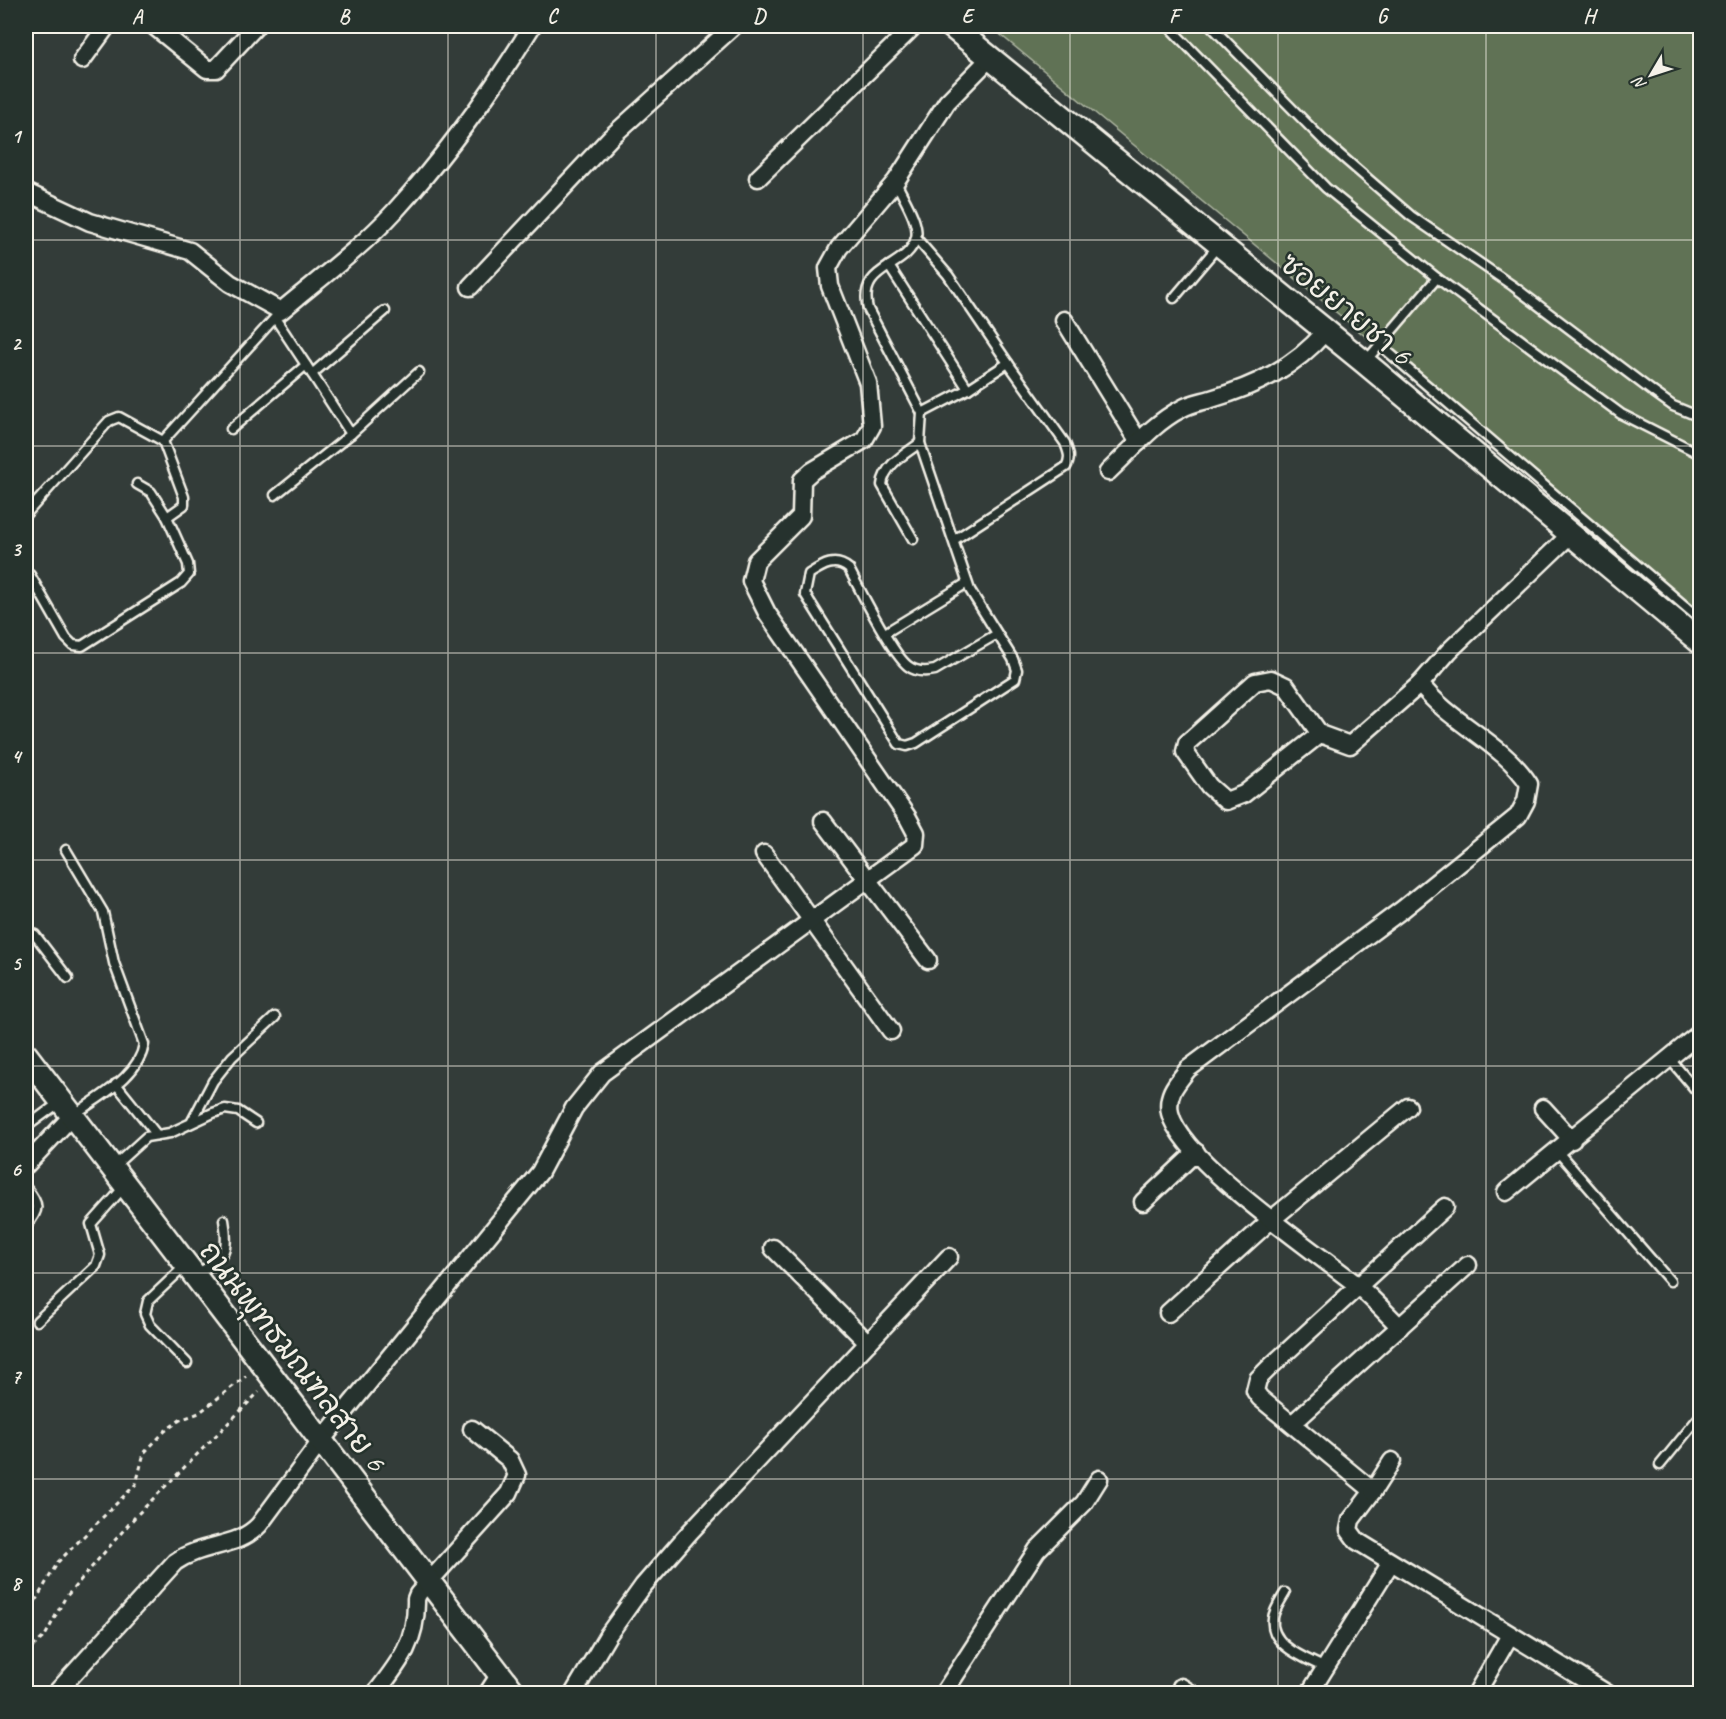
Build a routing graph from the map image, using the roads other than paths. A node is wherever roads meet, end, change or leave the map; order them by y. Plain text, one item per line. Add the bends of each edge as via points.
1 (107, 26) edge
2 (154, 26) edge
3 (256, 26) edge
4 (532, 26) edge
5 (734, 26) edge
6 (914, 26) edge
7 (951, 26) edge
8 (1168, 26) edge
9 (1211, 26) edge
10 (991, 57) junction
11 (82, 60) dead end
12 (758, 178) dead end
13 (896, 181) junction
14 (26, 192) edge
15 (916, 238) junction
16 (1220, 245) junction
17 (889, 266) junction
18 (1437, 278) junction
19 (470, 287) dead end
20 (1174, 298) dead end
21 (385, 311) dead end
22 (278, 314) junction
23 (1064, 320) dead end
24 (1325, 332) junction
25 (1380, 345) junction
26 (1364, 362) junction
27 (1008, 363) junction
28 (306, 365) junction
29 (419, 372) dead end
30 (312, 374) junction
31 (968, 389) junction
32 (922, 412) junction
33 (1701, 417) edge
34 (231, 429) dead end
35 (351, 434) junction
36 (163, 441) junction
37 (1139, 442) junction
38 (920, 443) junction
39 (1701, 454) edge
40 (1108, 472) dead end
41 (137, 484) dead end
42 (274, 495) dead end
43 (26, 514) edge
44 (167, 517) junction
45 (1570, 534) junction
46 (913, 539) dead end
47 (954, 540) junction
48 (30, 575) dead end
49 (967, 583) junction
50 (1701, 619) edge
51 (885, 633) junction
52 (997, 634) junction
53 (1701, 642) edge
54 (1420, 684) junction
55 (1320, 734) junction
56 (823, 820) dead end
57 (66, 850) dead end
58 (764, 854) dead end
59 (869, 880) junction
60 (812, 921) junction
61 (26, 931) edge
62 (928, 960) dead end
63 (68, 978) dead end
64 (275, 1017) dead end
65 (891, 1031) dead end
66 (1701, 1033) edge
67 (26, 1055) edge
68 (1669, 1059) junction
69 (116, 1084) junction
70 (1701, 1095) edge
71 (1408, 1107) dead end
72 (1543, 1108) dead end
73 (66, 1109) junction
74 (192, 1121) junction
75 (256, 1123) dead end
76 (26, 1127) edge
77 (157, 1135) junction
78 (1572, 1140) junction
79 (1196, 1152) junction
80 (1558, 1152) junction
81 (26, 1165) edge
82 (118, 1178) junction
83 (26, 1188) edge
84 (1506, 1192) dead end
85 (1143, 1202) dead end
86 (1445, 1207) dead end
87 (224, 1220) dead end
88 (1271, 1220) junction
89 (26, 1226) edge
90 (773, 1248) dead end
91 (949, 1257) dead end
92 (1468, 1265) dead end
93 (190, 1271) junction
94 (1670, 1281) dead end
95 (1358, 1286) junction
96 (1168, 1313) dead end
97 (37, 1321) dead end
98 (1400, 1327) junction
99 (868, 1343) junction
100 (187, 1363) dead end
101 (1701, 1416) edge
102 (1292, 1424) junction
103 (472, 1429) dead end
104 (321, 1441) junction
105 (1392, 1461) dead end
106 (1660, 1465) dead end
107 (1099, 1479) dead end
108 (1373, 1491) junction
109 (1390, 1563) junction
110 (430, 1583) junction
111 (1285, 1593) dead end
112 (1510, 1635) junction
113 (1325, 1668) junction
114 (500, 1674) junction
115 (55, 1694) edge
116 (375, 1694) edge
117 (487, 1694) edge
118 (514, 1694) edge
119 (573, 1694) edge
120 (943, 1694) edge
121 (1309, 1694) edge
122 (1476, 1694) edge
123 (1608, 1694) edge

1 - 11 street
2 - 3 street via 207,69 216,69
4 - 22 street via 464,126 393,212
5 - 19 street via 610,138
6 - 12 street
7 - 10 street, ซอยยายชา 6
8 - 18 lane via 1326,189
9 - 33 lane via 1324,141 1411,216 1513,286 1673,406
10 - 13 street via 947,102
10 - 16 street, ซอยยายชา 6
13 - 15 lane via 915,226
13 - 59 street via 838,248 828,268 830,286 868,383 873,426 864,440 802,480 801,516 756,561 751,581 767,613 916,833 915,845 906,855
14 - 22 street via 90,222 190,251
15 - 17 lane via 905,254
15 - 27 lane via 948,275
16 - 20 lane
16 - 24 street, ซอยยายชา 6
17 - 31 lane
17 - 32 lane via 874,276 865,297
18 - 25 lane
18 - 39 lane via 1621,414
21 - 30 lane
22 - 28 lane
22 - 36 lane
23 - 37 street
24 - 26 street, ซอยยายชา 6
24 - 37 street via 1309,351 1285,369 1210,400 1191,403 1167,416
25 - 26 lane
25 - 50 lane
26 - 45 street, ซอยยายชา 6
27 - 31 lane
27 - 47 lane via 1065,443 1069,461 1066,467
28 - 30 lane
28 - 34 lane
29 - 35 lane
30 - 35 lane
31 - 32 lane
32 - 38 lane
35 - 42 lane
36 - 43 lane via 119,417 108,421
36 - 44 lane via 184,497 184,505
37 - 40 street
38 - 46 lane via 890,467 882,485
38 - 47 lane
41 - 44 lane via 151,492
44 - 48 lane via 189,574 181,583 82,646 73,645 66,638
45 - 53 street, ซอยยายชา 6
45 - 54 street
47 - 49 lane
49 - 51 lane
49 - 52 lane
51 - 52 lane via 908,666 925,672 936,670
51 - 52 lane via 849,569 840,562 809,574 805,594 894,737 907,746 1015,679 1013,658
54 - 55 street via 1350,745
54 - 79 street via 1442,708 1517,766 1529,784 1526,801 1518,816 1403,909 1188,1070 1168,1100 1170,1116
55 - 55 street via 1244,794 1226,801 1218,797 1185,752 1187,743 1255,682 1271,679 1286,686
56 - 59 street
57 - 69 lane via 103,912 114,963 144,1044 142,1057
58 - 60 street
59 - 60 street
59 - 62 street
60 - 65 street
60 - 104 street via 603,1073 574,1108 540,1172
61 - 63 lane via 35,935
64 - 74 lane via 232,1058 213,1082
66 - 68 street
67 - 73 street, ถนนพุทธมณฑลสาย 6
68 - 70 lane
68 - 78 street
69 - 73 lane
69 - 77 lane
71 - 88 street
72 - 78 street
73 - 76 lane
73 - 81 street
73 - 82 street, ถนนพุทธมณฑลสาย 6
74 - 75 lane via 225,1109 238,1111
74 - 77 lane
77 - 82 lane via 146,1137
78 - 80 street
79 - 85 street
79 - 88 street
80 - 84 street
80 - 94 lane
82 - 93 street, ถนนพุทธมณฑลสาย 6
82 - 97 lane via 91,1224 100,1255 96,1266
83 - 89 lane via 37,1200 38,1208
86 - 95 street
87 - 93 lane via 227,1249 223,1257
88 - 95 street
88 - 96 street
90 - 99 street
91 - 99 street
92 - 98 street
93 - 100 lane via 148,1300 145,1314 150,1325
93 - 104 street, ถนนพุทธมณฑลสาย 6
95 - 98 street
95 - 102 street via 1258,1379 1255,1391 1260,1398
98 - 102 street
99 - 119 street via 643,1586
101 - 106 lane
102 - 108 street
103 - 110 street via 510,1460 517,1475 509,1493
104 - 110 street, ถนนพุทธมณฑลสาย 6
104 - 115 street via 250,1534 190,1551 175,1562
105 - 108 street
107 - 120 street via 1084,1503 1037,1551
108 - 109 street via 1351,1520 1349,1530 1357,1541
109 - 112 street
109 - 113 street
110 - 114 street, ถนนพุทธมณฑลสาย 6
110 - 116 street via 416,1599 414,1633 400,1661
111 - 113 lane via 1272,1617 1278,1639
112 - 122 street
112 - 123 street
113 - 121 street
114 - 117 street
114 - 118 street, ถนนพุทธมณฑลสาย 6

